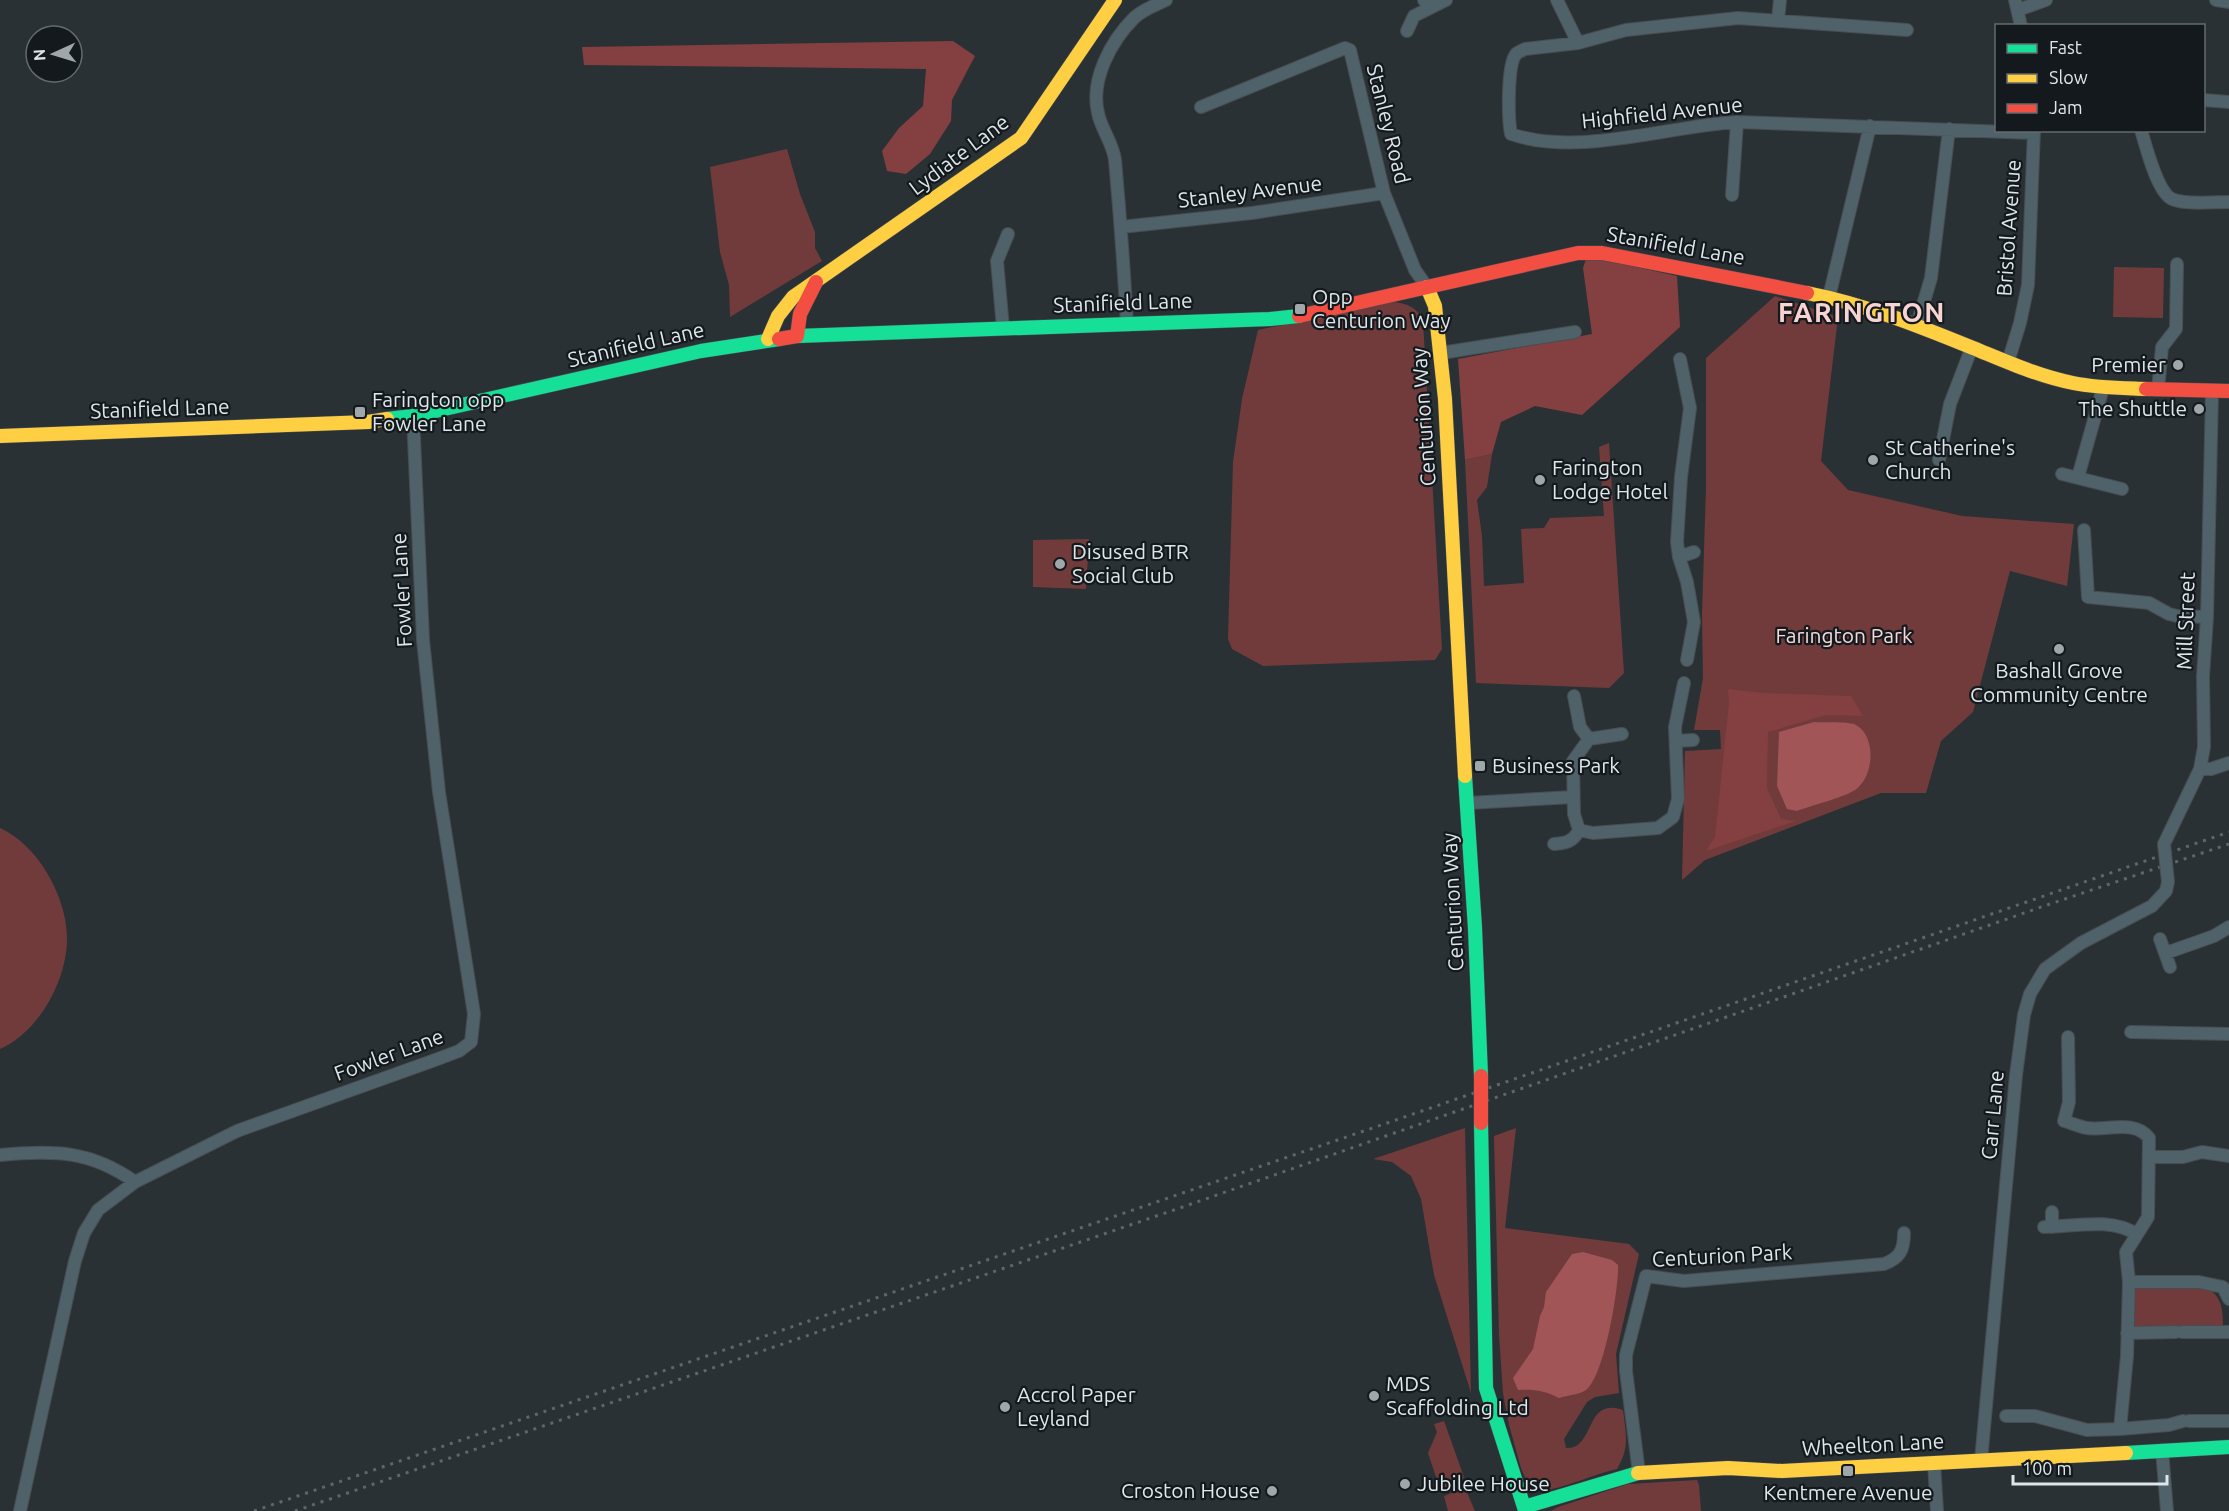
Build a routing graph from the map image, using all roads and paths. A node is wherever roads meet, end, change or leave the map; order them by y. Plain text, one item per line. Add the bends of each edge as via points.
1 (1115, 0) edge
2 (1166, 0) edge
3 (1446, 0) edge
4 (1557, 0) edge
5 (1780, 0) edge
6 (2046, 0) edge
7 (2216, 0) edge
8 (2229, 2) edge
9 (1427, 4) edge
10 (2016, 5) edge
11 (1778, 20) junction
12 (2021, 24) edge
13 (1907, 30) dead end
14 (1407, 31) dead end
15 (1578, 43) junction
16 (2205, 100) edge
17 (2229, 102) edge
18 (1201, 107) dead end
19 (1737, 122) junction
20 (1870, 126) junction
21 (1949, 129) junction
22 (1995, 131) edge
23 (2034, 132) edge
24 (2142, 132) edge
25 (1384, 193) junction
26 (1732, 195) dead end
27 (2229, 202) edge
28 (1121, 227) junction
29 (1008, 234) dead end
30 (2177, 264) dead end
31 (816, 282) junction
32 (1427, 287) junction
33 (1829, 297) junction
34 (1127, 325) junction
35 (1917, 325) junction
36 (1003, 328) junction
37 (1575, 332) dead end
38 (797, 336) junction
39 (768, 339) junction
40 (1972, 347) junction
41 (1441, 353) junction
42 (1680, 358) dead end
43 (2008, 362) junction
44 (2103, 388) junction
45 (2158, 390) junction
46 (2229, 391) edge
47 (2212, 392) junction
48 (413, 416) junction
49 (0, 436) edge
50 (1939, 460) dead end
51 (2062, 474) dead end
52 (2078, 477) junction
53 (2122, 489) dead end
54 (2084, 530) dead end
55 (1694, 552) dead end
56 (1679, 557) junction
57 (2207, 617) junction
58 (1687, 660) dead end
59 (1684, 682) dead end
60 (1575, 696) dead end
61 (1622, 734) dead end
62 (1589, 739) junction
63 (1693, 740) dead end
64 (1676, 741) junction
65 (2229, 763) edge
66 (2200, 769) junction
67 (1573, 797) junction
68 (1468, 803) junction
69 (1579, 830) junction
70 (1554, 844) dead end
71 (2164, 844) joint
72 (2229, 927) edge
73 (2160, 939) dead end
74 (2166, 953) junction
75 (2170, 967) dead end
76 (2131, 1032) dead end
77 (2229, 1034) edge
78 (2067, 1037) dead end
79 (0, 1155) edge
80 (2229, 1156) edge
81 (2150, 1157) junction
82 (135, 1182) junction
83 (2052, 1212) dead end
84 (1904, 1233) dead end
85 (2136, 1234) junction
86 (2129, 1282) junction
87 (2226, 1284) edge
88 (2229, 1299) edge
89 (2229, 1332) edge
90 (2127, 1333) junction
91 (2006, 1416) dead end
92 (2229, 1421) edge
93 (2120, 1429) junction
94 (2229, 1447) edge
95 (2162, 1450) junction
96 (1981, 1461) junction
97 (1934, 1463) junction
98 (1639, 1473) junction
99 (1525, 1509) edge
100 (20, 1511) edge
101 (1937, 1511) edge
102 (2167, 1511) edge

1 - 31 main road, Lydiate Lane via 1021,138
2 - 28 street via 1135,17 1110,50 1097,82 1098,114 1114,153
3 - 9 street
4 - 15 street
5 - 11 street
6 - 10 street
7 - 8 street
9 - 14 street via 1414,16
10 - 12 street
11 - 13 street
11 - 15 street via 1699,21 1626,30
15 - 19 street, Highfield Avenue via 1517,53 1512,64 1508,121 1511,134 1581,142
16 - 17 street
18 - 25 street, Stanley Road via 1345,48 1350,50
19 - 20 street, Highfield Avenue
19 - 26 street
20 - 21 street, Highfield Avenue
20 - 33 street
21 - 22 street, Highfield Avenue
21 - 35 street via 1931,278
23 - 43 street, Bristol Avenue via 2028,285
24 - 27 street via 2166,195 2173,200
25 - 28 street, Stanley Avenue
25 - 32 street, Stanley Road via 1414,270
28 - 34 street
29 - 36 street via 997,261
30 - 45 street via 2176,329 2162,347
31 - 38 main road, Lydiate Lane via 798,315
31 - 39 main road, Lydiate Lane via 785,306
32 - 33 main road, Stanifield Lane via 1560,256 1602,253
32 - 34 main road, Stanifield Lane via 1309,315
32 - 41 main road, Centurion Way via 1435,306
33 - 35 main road, Stanifield Lane
34 - 36 main road, Stanifield Lane
35 - 40 main road, Stanifield Lane
36 - 38 main road, Stanifield Lane
37 - 41 street
38 - 39 main road, Stanifield Lane
39 - 48 main road, Stanifield Lane
40 - 43 main road, Stanifield Lane
40 - 50 street via 1950,404
41 - 68 main road, Centurion Way
42 - 56 street via 1690,408 1679,498
43 - 44 main road, Stanifield Lane via 2071,383
44 - 45 main road, Stanifield Lane
44 - 52 street
45 - 47 main road, Stanifield Lane
46 - 47 main road, Stanifield Lane
47 - 57 street, Mill Street
48 - 49 main road, Stanifield Lane via 368,422
48 - 82 street, Fowler Lane via 423,640 440,792 474,1014 471,1042 459,1051 225,1136
51 - 52 street
52 - 53 street
54 - 57 street via 2088,597 2149,603 2177,616
55 - 56 street
56 - 58 street via 1694,622
57 - 66 street, Mill Street
59 - 64 street
60 - 62 street via 1580,727
61 - 62 street
62 - 67 street via 1573,761
63 - 64 street
64 - 69 street via 1678,799 1667,823 1658,828 1593,833
65 - 66 street
66 - 71 street, Mill Street
67 - 68 street
67 - 69 street
68 - 99 main road, Centurion Way, bridge via 1481,1076 1486,1388
69 - 70 street via 1568,843
71 - 96 street, Carr Lane, bridge via 2166,891 2152,906 2081,943 2045,969 2030,994 2016,1075
72 - 74 street
73 - 74 street
74 - 75 street
76 - 77 street
78 - 81 street via 2069,1102 2064,1121 2085,1128 2140,1129 2149,1138
79 - 82 street via 79,1155 109,1166
80 - 81 street via 2202,1152 2183,1157
81 - 85 street via 2148,1217
82 - 100 street, Fowler Lane via 99,1210 84,1233
83 - 85 street via 2048,1227 2114,1226
84 - 98 street, Centurion Park via 1897,1259 1884,1264 1684,1281 1646,1276 1626,1363
85 - 86 street via 2126,1252
86 - 87 street
86 - 90 street
87 - 88 street
89 - 90 street
90 - 93 street
91 - 93 street via 2035,1416 2087,1430
92 - 93 street via 2186,1421
94 - 95 main road, Wheelton Lane
95 - 96 main road, Wheelton Lane
95 - 102 street
96 - 97 main road, Wheelton Lane
97 - 98 main road, Wheelton Lane
97 - 101 street
98 - 99 main road, Wheelton Lane

